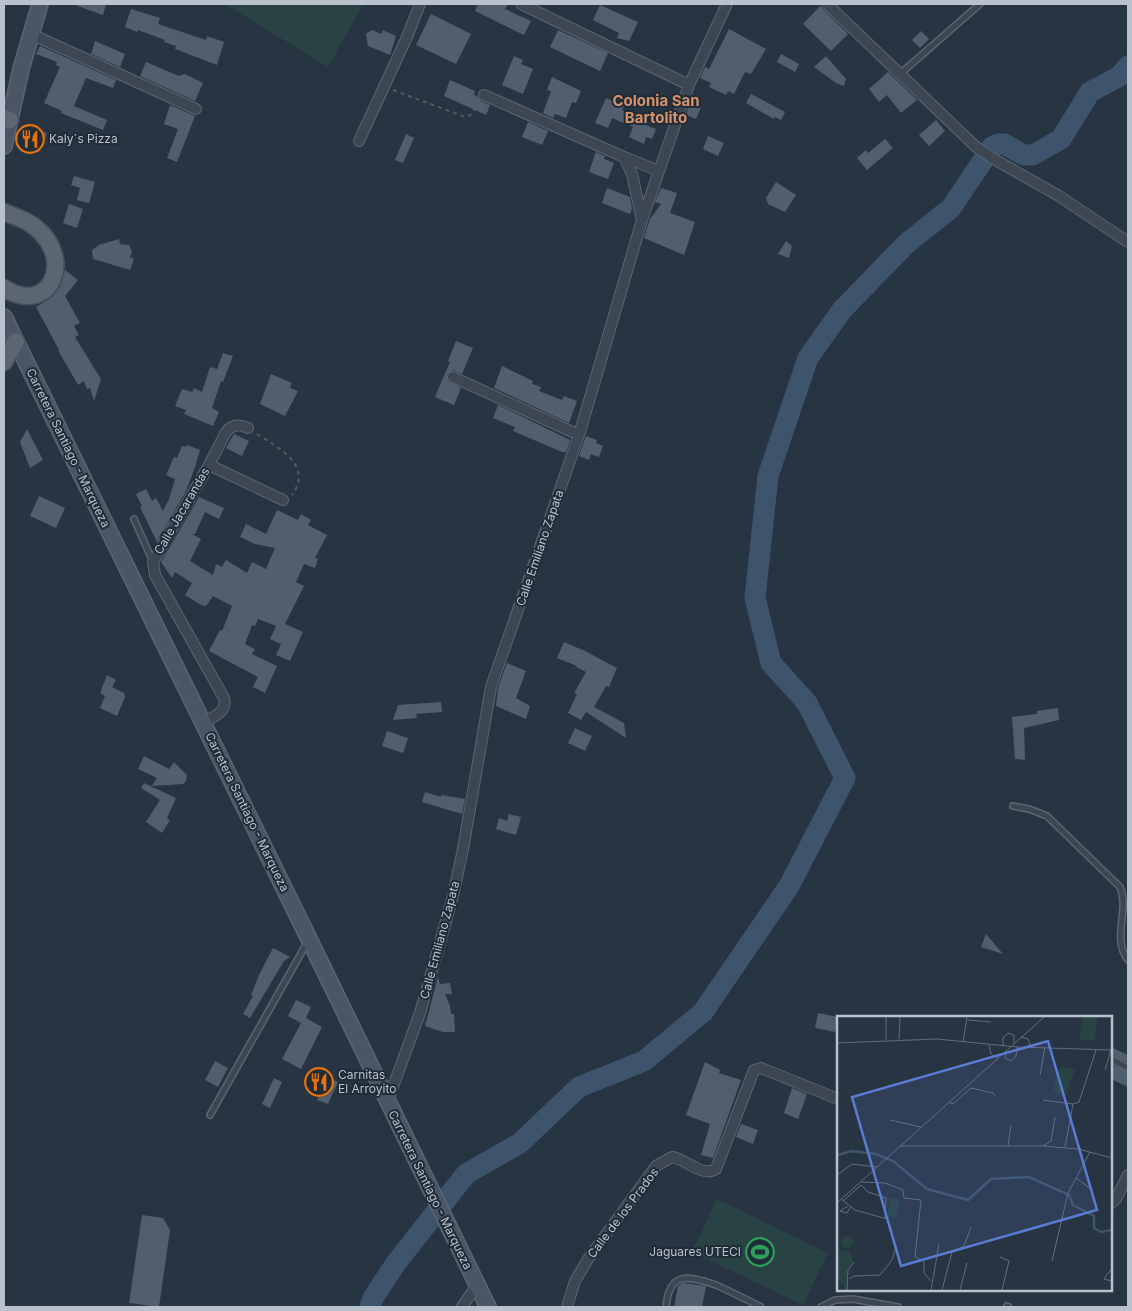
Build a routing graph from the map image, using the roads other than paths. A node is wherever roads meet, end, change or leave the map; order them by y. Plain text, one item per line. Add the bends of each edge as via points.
1 (40, 4) edge
2 (420, 4) edge
3 (521, 4) edge
4 (728, 4) edge
5 (826, 4) edge
6 (980, 4) edge
7 (31, 34) junction
8 (900, 74) junction
9 (689, 85) junction
10 (484, 95) road end
11 (196, 108) dead end
12 (7, 119) edge
13 (359, 141) dead end
14 (4, 146) edge
15 (624, 158) junction
16 (659, 171) junction
17 (4, 212) edge
18 (642, 220) junction
19 (1128, 242) edge
20 (4, 288) edge
21 (4, 317) edge
22 (16, 342) junction
23 (4, 362) edge
24 (453, 377) dead end
25 (248, 428) road end
26 (579, 435) junction
27 (209, 464) junction
28 (283, 500) road end
29 (134, 519) dead end
30 (153, 562) junction
31 (203, 723) junction
32 (1013, 806) dead end
33 (309, 939) junction
34 (1128, 960) edge
35 (1112, 1060) edge
36 (1128, 1068) edge
37 (837, 1099) edge
38 (387, 1103) junction
39 (210, 1115) dead end
40 (1128, 1175) edge
41 (1112, 1202) edge
42 (477, 1285) junction
43 (462, 1307) edge
44 (488, 1307) edge
45 (567, 1307) edge
46 (666, 1307) edge
47 (761, 1307) edge
48 (821, 1307) edge
49 (898, 1307) edge

1 - 7 main road
2 - 13 street
3 - 9 street
4 - 9 street, Calle Emiliano Zapata
5 - 8 street
6 - 8 lane
7 - 11 street
7 - 12 main road
8 - 19 street via 975,146
9 - 16 street, Calle Emiliano Zapata
10 - 15 street
12 - 14 main road
15 - 16 street
15 - 18 street via 632,174
16 - 18 street, Calle Emiliano Zapata
17 - 20 main road via 34,226 48,240 56,254 57,267 49,286 33,296 21,296
18 - 26 street, Calle Emiliano Zapata
21 - 22 main road, Carretera Santiago - Marqueza
22 - 23 main road
22 - 31 main road, Carretera Santiago - Marqueza
24 - 26 street
25 - 27 street, Calle Jacarandas via 235,425 229,428
26 - 38 street, Calle Emiliano Zapata via 491,686 452,896 420,1013
27 - 28 street
27 - 30 street, Calle Jacarandas
29 - 30 lane
30 - 31 street, Calle Jacarandas via 155,575 226,703 222,711
31 - 33 main road, Carretera Santiago - Marqueza
32 - 34 lane via 1047,816 1120,887 1124,902 1122,949
33 - 38 main road, Carretera Santiago - Marqueza
33 - 39 lane
35 - 36 lane
37 - 45 street, Calle de los Prados via 761,1068 754,1070 716,1169 703,1171 672,1157 656,1166 588,1260 575,1281
38 - 42 main road, Carretera Santiago - Marqueza
40 - 41 street
42 - 43 street
42 - 44 main road, Carretera Santiago - Marqueza
46 - 47 lane via 672,1285 683,1278 694,1277
48 - 49 lane via 835,1300 853,1298

